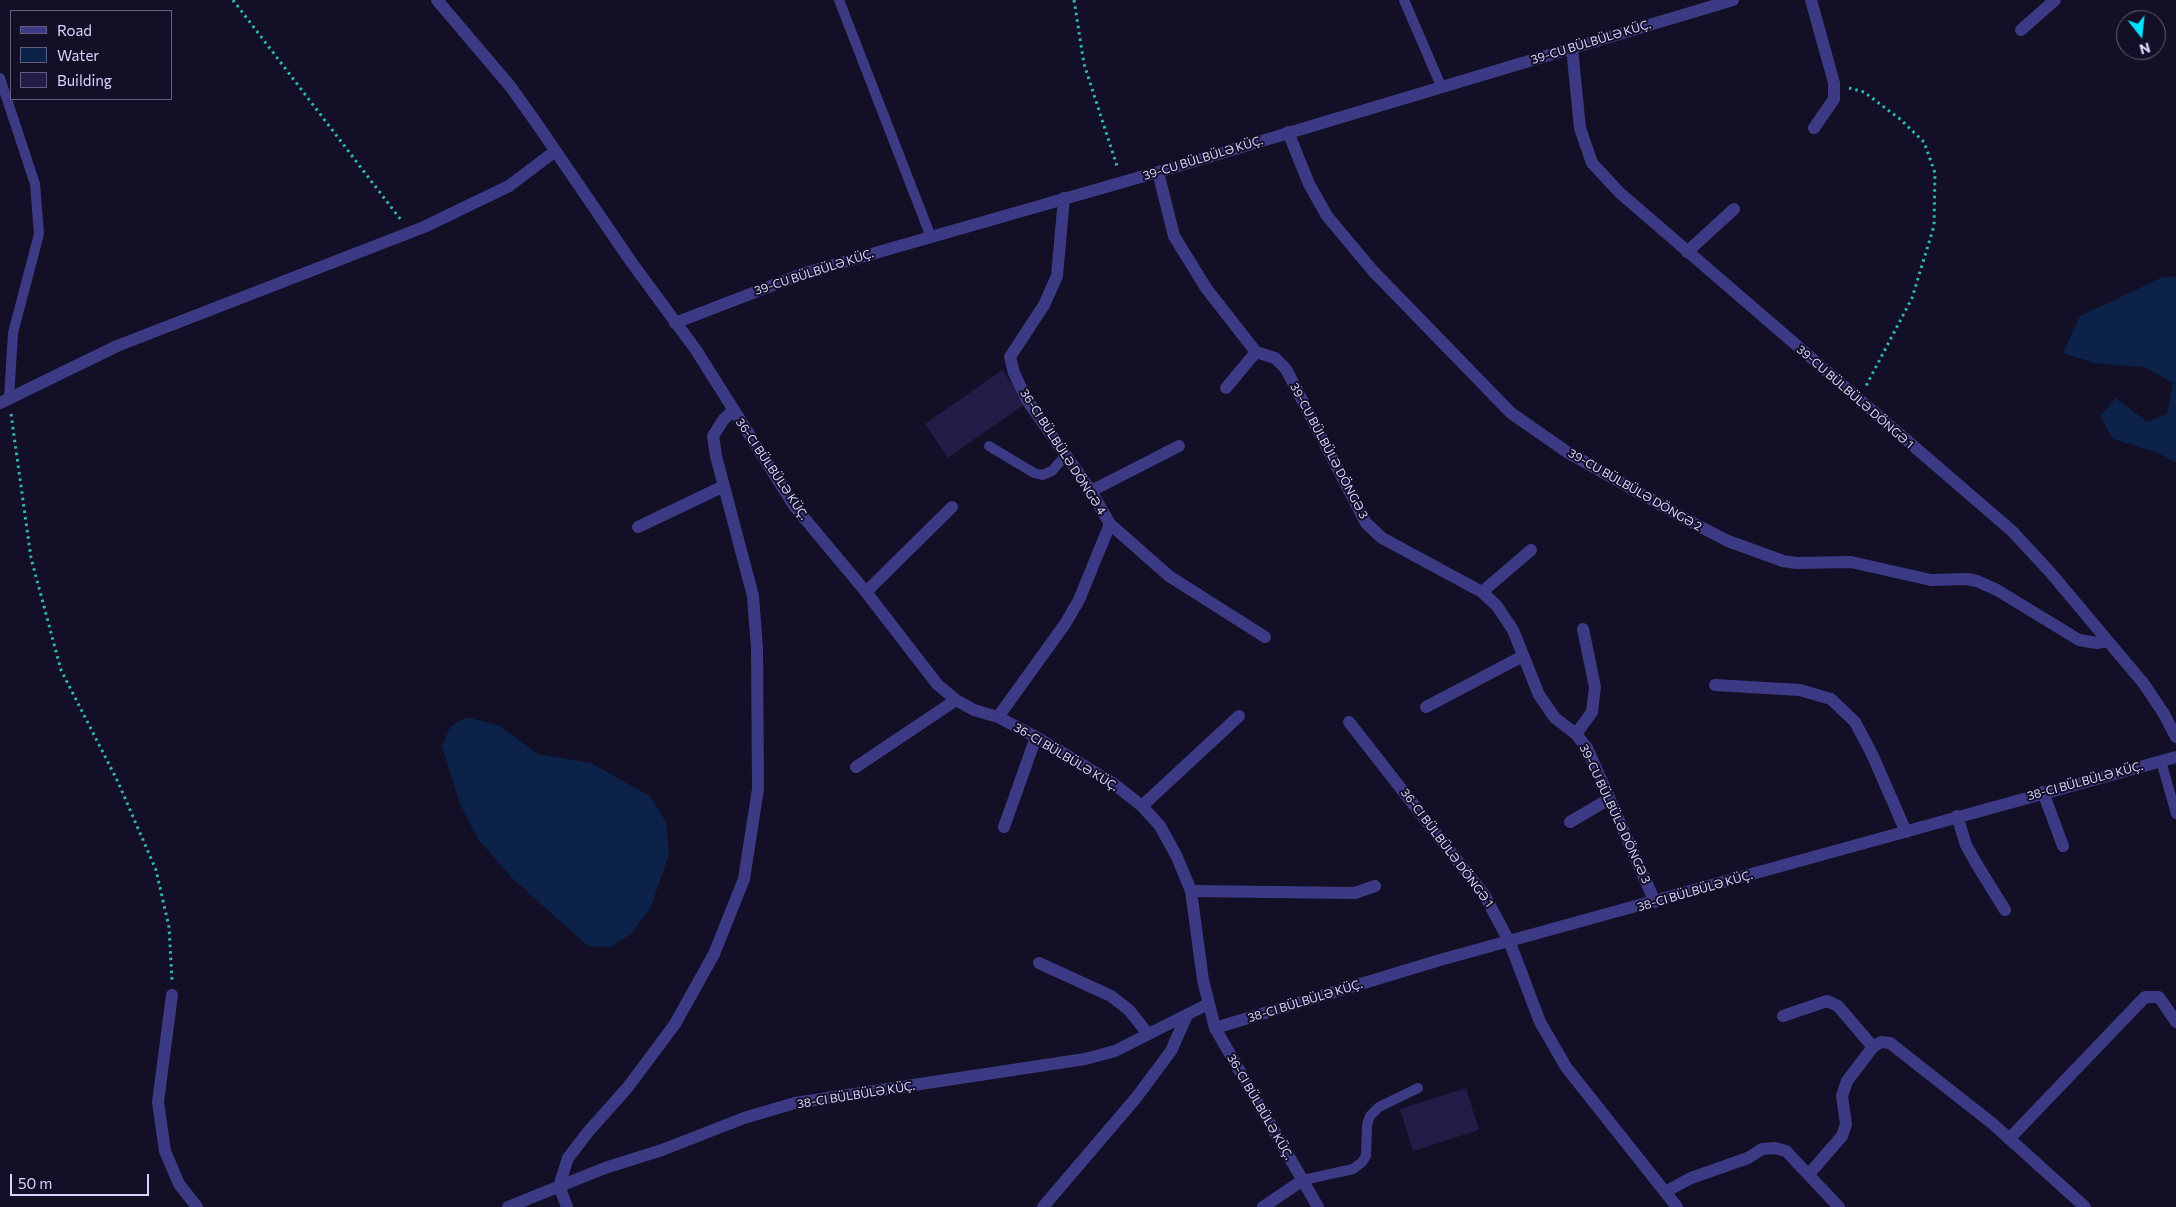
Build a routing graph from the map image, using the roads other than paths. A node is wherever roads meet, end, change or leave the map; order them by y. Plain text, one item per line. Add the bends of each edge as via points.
1 (437, 0) edge
2 (839, 0) edge
3 (1404, 0) edge
4 (1733, 0) edge
5 (1811, 0) edge
6 (2054, 0) edge
7 (2020, 30) dead end
8 (1572, 48) junction
9 (0, 78) edge
10 (1440, 86) junction
11 (1814, 128) dead end
12 (1288, 132) junction
13 (554, 152) junction
14 (1158, 172) junction
15 (1064, 198) junction
16 (1734, 209) dead end
17 (930, 237) junction
18 (1687, 252) junction
19 (675, 323) junction
20 (1256, 352) junction
21 (1226, 388) dead end
22 (4, 401) edge
23 (733, 411) junction
24 (989, 446) dead end
25 (1179, 446) dead end
26 (1065, 456) junction
27 (724, 486) junction
28 (1091, 491) junction
29 (952, 506) dead end
30 (1110, 524) junction
31 (638, 527) dead end
32 (1531, 550) dead end
33 (866, 592) junction
34 (1482, 592) junction
35 (1584, 629) dead end
36 (1265, 637) dead end
37 (2107, 641) junction
38 (1523, 656) junction
39 (1715, 685) dead end
40 (956, 700) junction
41 (1426, 707) dead end
42 (1239, 716) dead end
43 (998, 717) junction
44 (1349, 722) dead end
45 (1576, 734) junction
46 (1036, 737) junction
47 (2176, 737) edge
48 (2176, 757) edge
49 (2161, 761) junction
50 (856, 767) dead end
51 (2043, 792) junction
52 (1609, 800) junction
53 (1142, 806) junction
54 (2176, 814) edge
55 (1957, 816) junction
56 (1570, 822) dead end
57 (1004, 827) dead end
58 (1906, 832) junction
59 (2063, 846) dead end
60 (1375, 886) dead end
61 (1191, 891) junction
62 (1655, 902) junction
63 (2005, 910) dead end
64 (1510, 943) junction
65 (1039, 964) dead end
66 (172, 995) road end
67 (1208, 1004) junction
68 (1187, 1014) junction
69 (1783, 1016) dead end
70 (2176, 1022) edge
71 (1215, 1028) junction
72 (1148, 1034) junction
73 (1874, 1047) junction
74 (1418, 1088) dead end
75 (2009, 1139) junction
76 (1809, 1174) junction
77 (1303, 1180) junction
78 (559, 1186) junction
79 (1665, 1192) junction
80 (2082, 1206) edge
81 (197, 1207) edge
82 (508, 1207) edge
83 (567, 1207) edge
84 (1043, 1207) edge
85 (1263, 1207) edge
86 (1318, 1207) edge
87 (1677, 1207) edge
88 (1839, 1207) edge

1 - 13 street via 510,86
2 - 17 lane
3 - 10 lane
4 - 8 street, 39-CU BÜLBÜLƏ KÜÇ.
5 - 11 street via 1834,83 1834,99
6 - 7 street
8 - 10 street, 39-CU BÜLBÜLƏ KÜÇ.
8 - 18 street, 39-CU BÜLBÜLƏ DÖNGƏ 1 via 1580,128 1592,163
9 - 22 lane via 35,184 39,234 13,333
10 - 12 street, 39-CU BÜLBÜLƏ KÜÇ.
12 - 14 street, 39-CU BÜLBÜLƏ KÜÇ.
12 - 37 street, 39-CU BÜLBÜLƏ DÖNGƏ 2 via 1309,184 1327,216 1373,271 1511,413 1567,452 1728,541 1783,561 1851,562 1931,580 1967,579 1997,590 2080,640
13 - 19 street
13 - 22 street via 509,186 411,232 117,346
14 - 15 street, 39-CU BÜLBÜLƏ KÜÇ.
14 - 20 street, 39-CU BÜLBÜLƏ DÖNGƏ 3 via 1174,236 1206,288
15 - 17 street, 39-CU BÜLBÜLƏ KÜÇ.
15 - 26 street via 1057,276 1044,305 1010,357 1027,400
16 - 18 street
17 - 19 street, 39-CU BÜLBÜLƏ KÜÇ. via 802,274
18 - 37 street, 39-CU BÜLBÜLƏ DÖNGƏ 1 via 2012,531
19 - 23 street via 696,350
20 - 21 street
20 - 34 street, 39-CU BÜLBÜLƏ DÖNGƏ 3 via 1275,358 1286,369 1366,523 1382,538
23 - 27 street via 713,436
23 - 33 street via 795,507
24 - 26 lane via 1034,473 1052,471
25 - 28 street
26 - 28 street
27 - 31 street
27 - 78 street via 753,596 757,648 758,789 744,878 714,954 675,1024 628,1087 568,1158
28 - 30 street
29 - 33 street
30 - 36 street via 1169,576
30 - 43 street via 1079,600
32 - 34 street
33 - 40 street via 937,684
34 - 38 street, 39-CU BÜLBÜLƏ DÖNGƏ 3 via 1497,606 1513,630
35 - 45 street via 1595,687 1592,712
37 - 47 street, 39-CU BÜLBÜLƏ DÖNGƏ 1 via 2144,684
38 - 41 street
38 - 45 street, 39-CU BÜLBÜLƏ DÖNGƏ 3 via 1539,695 1554,718
39 - 58 street via 1800,690 1831,698 1855,722
40 - 43 street via 974,710
40 - 50 street
42 - 53 street
43 - 46 street
44 - 64 street via 1485,896
45 - 52 street, 39-CU BÜLBÜLƏ DÖNGƏ 3 via 1586,748
46 - 53 street via 1114,784
46 - 57 street
48 - 49 street, 38-CI BÜLBÜLƏ KÜÇ.
49 - 51 street, 38-CI BÜLBÜLƏ KÜÇ.
49 - 54 lane
51 - 55 street, 38-CI BÜLBÜLƏ KÜÇ.
51 - 59 street
52 - 56 street
52 - 62 street, 39-CU BÜLBÜLƏ DÖNGƏ 3
53 - 61 street via 1160,826
55 - 58 street, 38-CI BÜLBÜLƏ KÜÇ.
55 - 63 street via 1966,845
58 - 62 street, 38-CI BÜLBÜLƏ KÜÇ.
60 - 61 street via 1355,893
61 - 67 street
62 - 64 street, 38-CI BÜLBÜLƏ KÜÇ.
64 - 71 street, 38-CI BÜLBÜLƏ KÜÇ. via 1440,960
64 - 79 street via 1540,1022 1566,1066
65 - 72 street via 1112,996 1129,1010
66 - 81 street via 158,1102 165,1151 178,1184
67 - 68 street, 38-CI BÜLBÜLƏ KÜÇ.
67 - 71 street
68 - 72 street, 38-CI BÜLBÜLƏ KÜÇ.
68 - 84 street via 1172,1051
69 - 73 street via 1827,1001 1838,1006
70 - 75 street via 2159,997 2145,997
71 - 77 street
72 - 78 street, 38-CI BÜLBÜLƏ KÜÇ. via 1115,1051 1085,1059 795,1103 744,1118
73 - 75 street via 1881,1042 1890,1044
73 - 76 street via 1847,1082 1842,1096 1846,1124 1842,1136
74 - 77 lane via 1379,1107 1370,1116 1366,1125 1366,1156 1362,1162 1353,1168
75 - 80 street
76 - 79 street via 1786,1152 1775,1148 1691,1178
76 - 88 street
77 - 85 street
77 - 86 street
78 - 82 street, 38-CI BÜLBÜLƏ KÜÇ.
78 - 83 street
79 - 87 street

